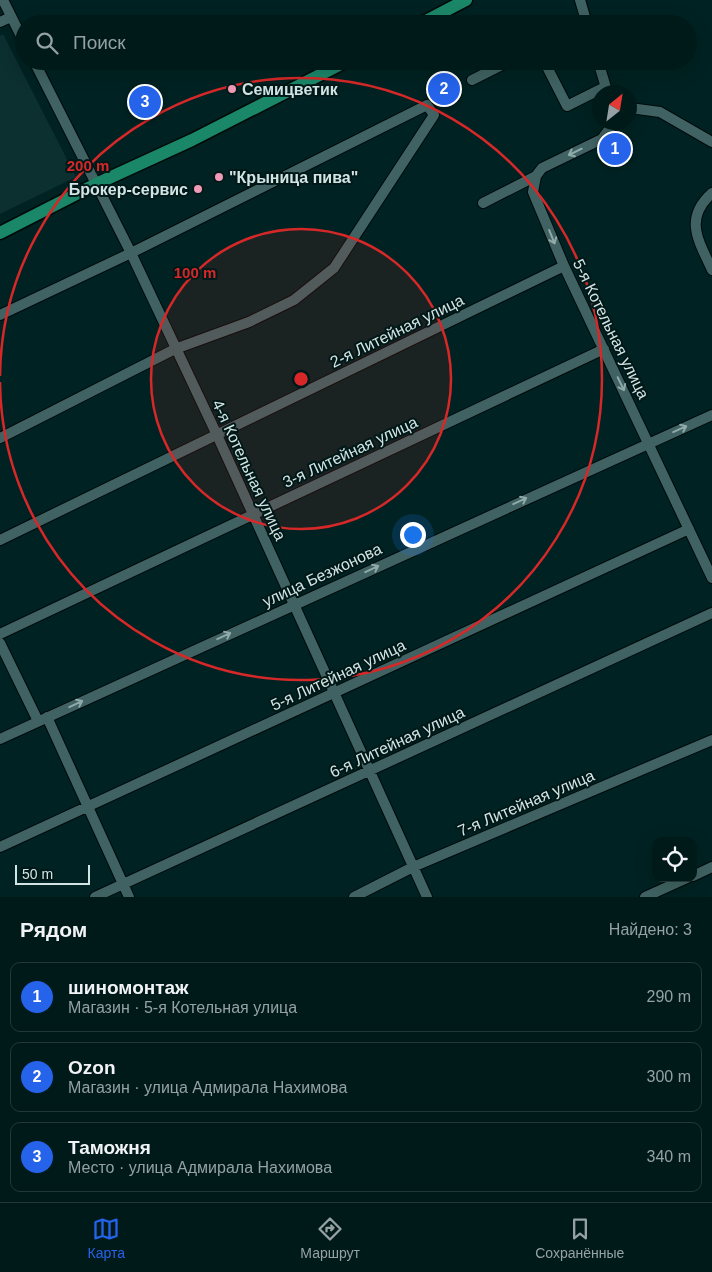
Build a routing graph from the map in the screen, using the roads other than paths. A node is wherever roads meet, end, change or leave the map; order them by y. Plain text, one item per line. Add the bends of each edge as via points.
1 (3, 0) edge
2 (466, 0) edge
3 (580, 0) edge
4 (437, 15) edge
5 (584, 15) edge
6 (11, 17) junction
7 (0, 22) edge
8 (15, 25) edge
9 (39, 70) edge
10 (329, 70) edge
11 (492, 70) edge
12 (549, 70) edge
13 (600, 70) edge
14 (472, 80) dead end
15 (605, 85) edge
16 (592, 96) edge
17 (637, 109) edge
18 (609, 130) edge
19 (712, 142) edge
20 (536, 176) junction
21 (96, 184) junction
22 (712, 194) edge
23 (483, 204) dead end
24 (0, 233) edge
25 (130, 253) junction
26 (564, 266) junction
27 (712, 270) edge
28 (0, 315) edge
29 (175, 349) junction
30 (604, 349) junction
31 (712, 415) edge
32 (217, 435) junction
33 (0, 438) edge
34 (649, 442) junction
35 (253, 514) junction
36 (689, 529) junction
37 (0, 540) edge
38 (712, 578) edge
39 (294, 604) junction
40 (712, 613) edge
41 (0, 634) edge
42 (0, 643) edge
43 (335, 693) junction
44 (42, 719) junction
45 (0, 739) edge
46 (712, 740) edge
47 (370, 771) junction
48 (88, 807) junction
49 (0, 847) edge
50 (413, 867) junction
51 (712, 867) edge
52 (697, 874) edge
53 (678, 882) edge
54 (123, 884) junction
55 (95, 897) edge
56 (129, 897) edge
57 (354, 897) edge
58 (427, 897) edge
59 (645, 897) edge

1 - 6 street
2 - 4 main road
3 - 5 street
6 - 7 street
6 - 8 street
9 - 21 street, 4-я Котельная улица
10 - 21 main road via 192,140
11 - 14 street
12 - 16 street via 567,106
13 - 15 street
17 - 19 street via 660,112
18 -> 20 street via 602,139 542,168
20 - 23 street
20 -> 26 street, 5-я Котельная улица via 533,192
21 - 24 main road
21 - 25 street, 4-я Котельная улица
22 - 27 street via 704,200 696,216 695,232
25 - 28 street
25 - 29 street, 4-я Котельная улица
25 - 29 street via 427,105 434,115 334,268 294,300 249,322
26 - 30 street, 5-я Котельная улица
26 - 32 street, 2-я Литейная улица
29 - 32 street, 4-я Котельная улица
29 - 33 street
30 -> 34 street, 5-я Котельная улица
30 - 35 street, 3-я Литейная улица
34 -> 31 street, улица Безжонова
32 - 35 street, 4-я Котельная улица
32 - 37 street, 2-я Литейная улица
34 - 36 street, 5-я Котельная улица
39 -> 34 street, улица Безжонова
35 - 39 street, 4-я Котельная улица
35 - 41 street, 3-я Литейная улица
36 - 38 street, 5-я Котельная улица
36 - 43 street, 5-я Литейная улица
39 - 43 street, 4-я Котельная улица
44 -> 39 street, улица Безжонова
40 - 47 street, 6-я Литейная улица
42 - 44 street
43 - 47 street, 4-я Котельная улица
43 - 48 street, 5-я Литейная улица
44 - 45 street, улица Безжонова
44 - 48 street
46 - 50 street, 7-я Литейная улица
47 - 50 street, 4-я Котельная улица
47 - 54 street, 6-я Литейная улица
48 - 49 street, 5-я Литейная улица
48 - 54 street
50 - 57 street, 7-я Литейная улица
50 - 58 street, 4-я Котельная улица
51 - 52 street
53 - 59 street
54 - 55 street, 6-я Литейная улица
54 - 56 street

